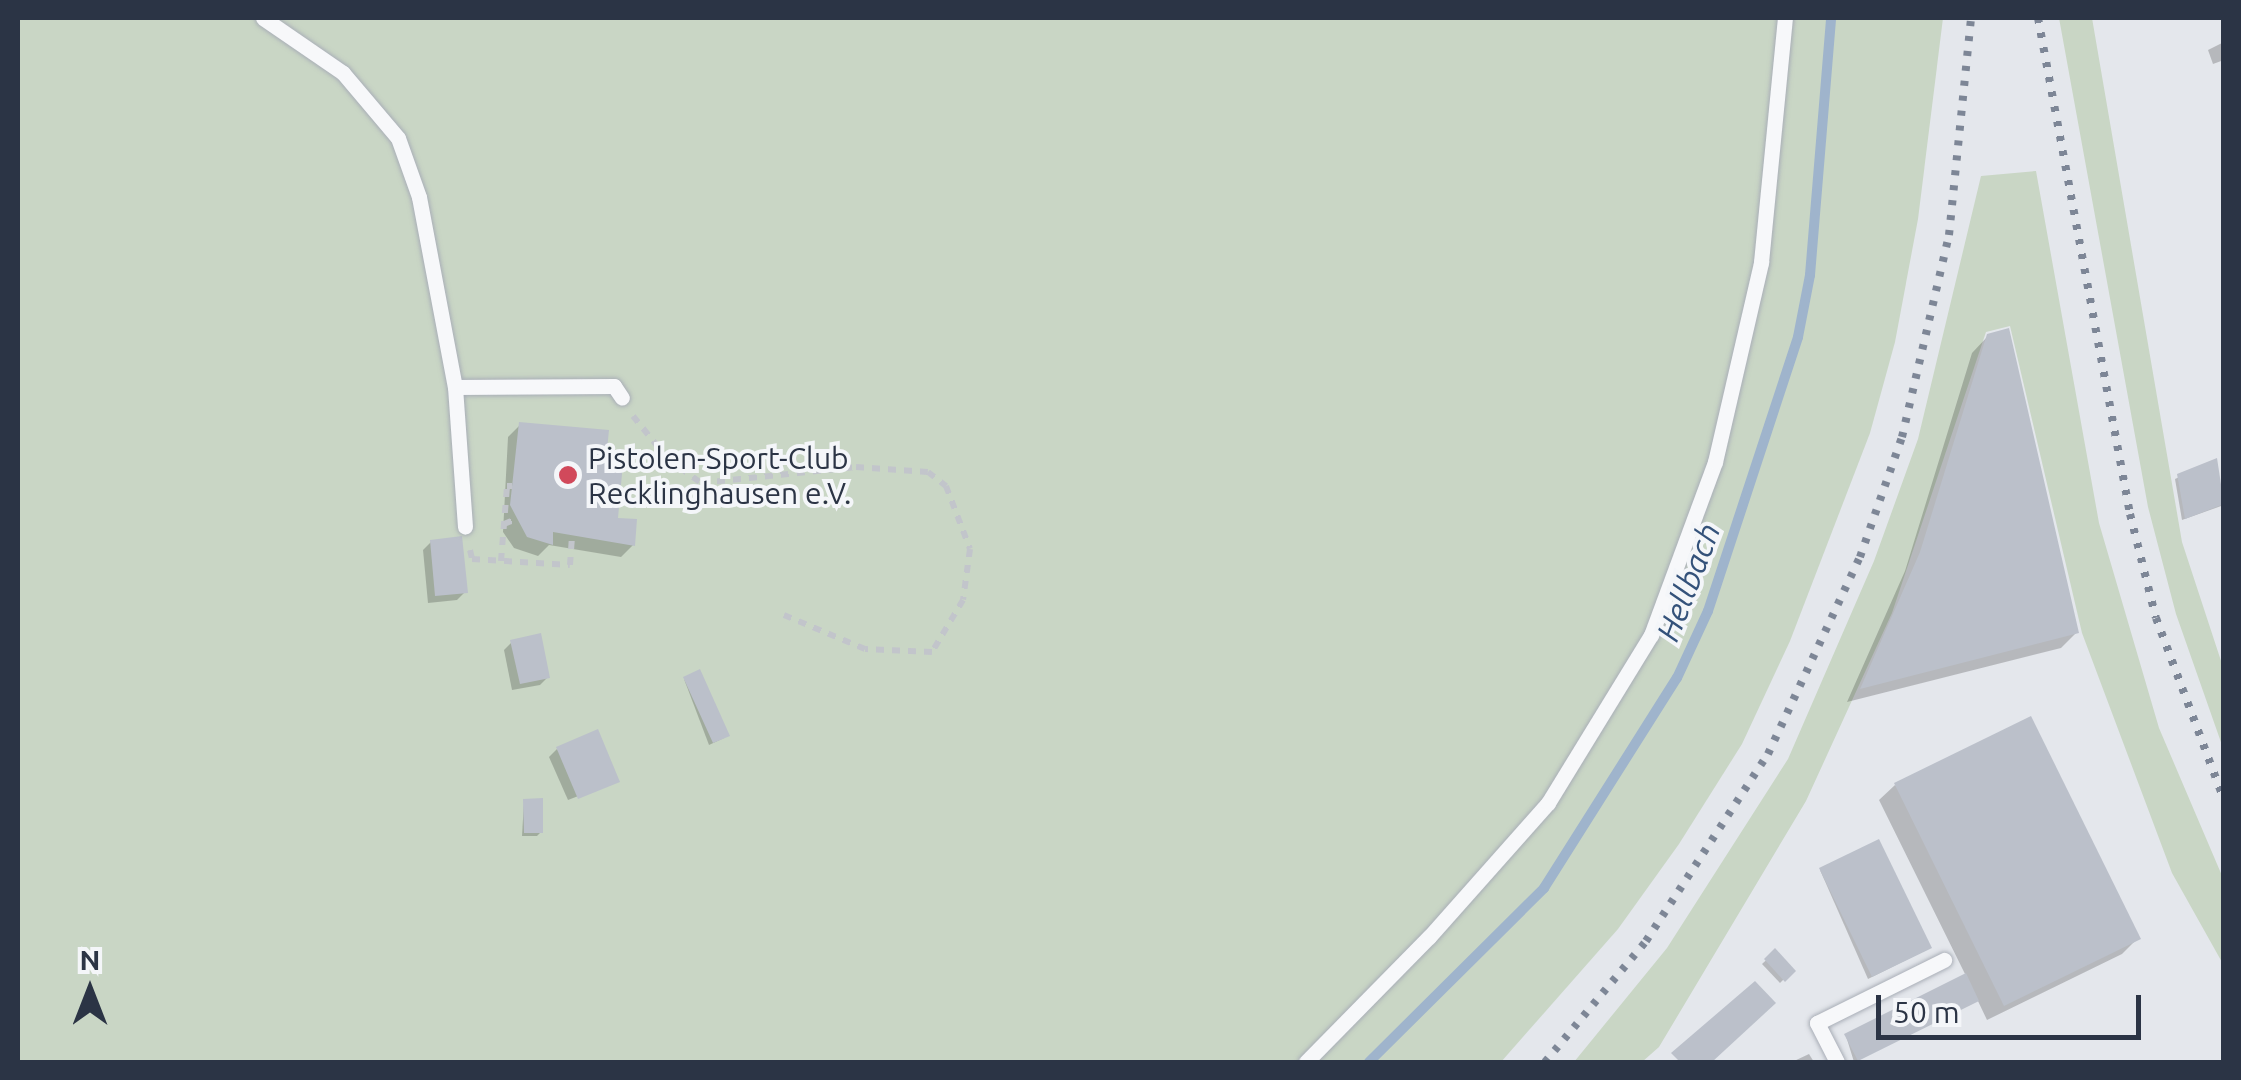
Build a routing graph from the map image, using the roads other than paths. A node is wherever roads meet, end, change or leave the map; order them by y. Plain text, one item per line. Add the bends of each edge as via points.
1 (263, 18) edge
2 (1785, 18) edge
3 (455, 388) junction
4 (622, 398) road end
5 (466, 526) road end
6 (1944, 960) dead end
7 (1306, 1062) edge
8 (1837, 1062) edge

1 - 3 lane via 343,73 398,138 419,196
2 - 7 lane via 1761,262 1715,462 1652,635 1548,802
3 - 4 lane via 614,386
3 - 5 lane
6 - 8 lane via 1818,1024

